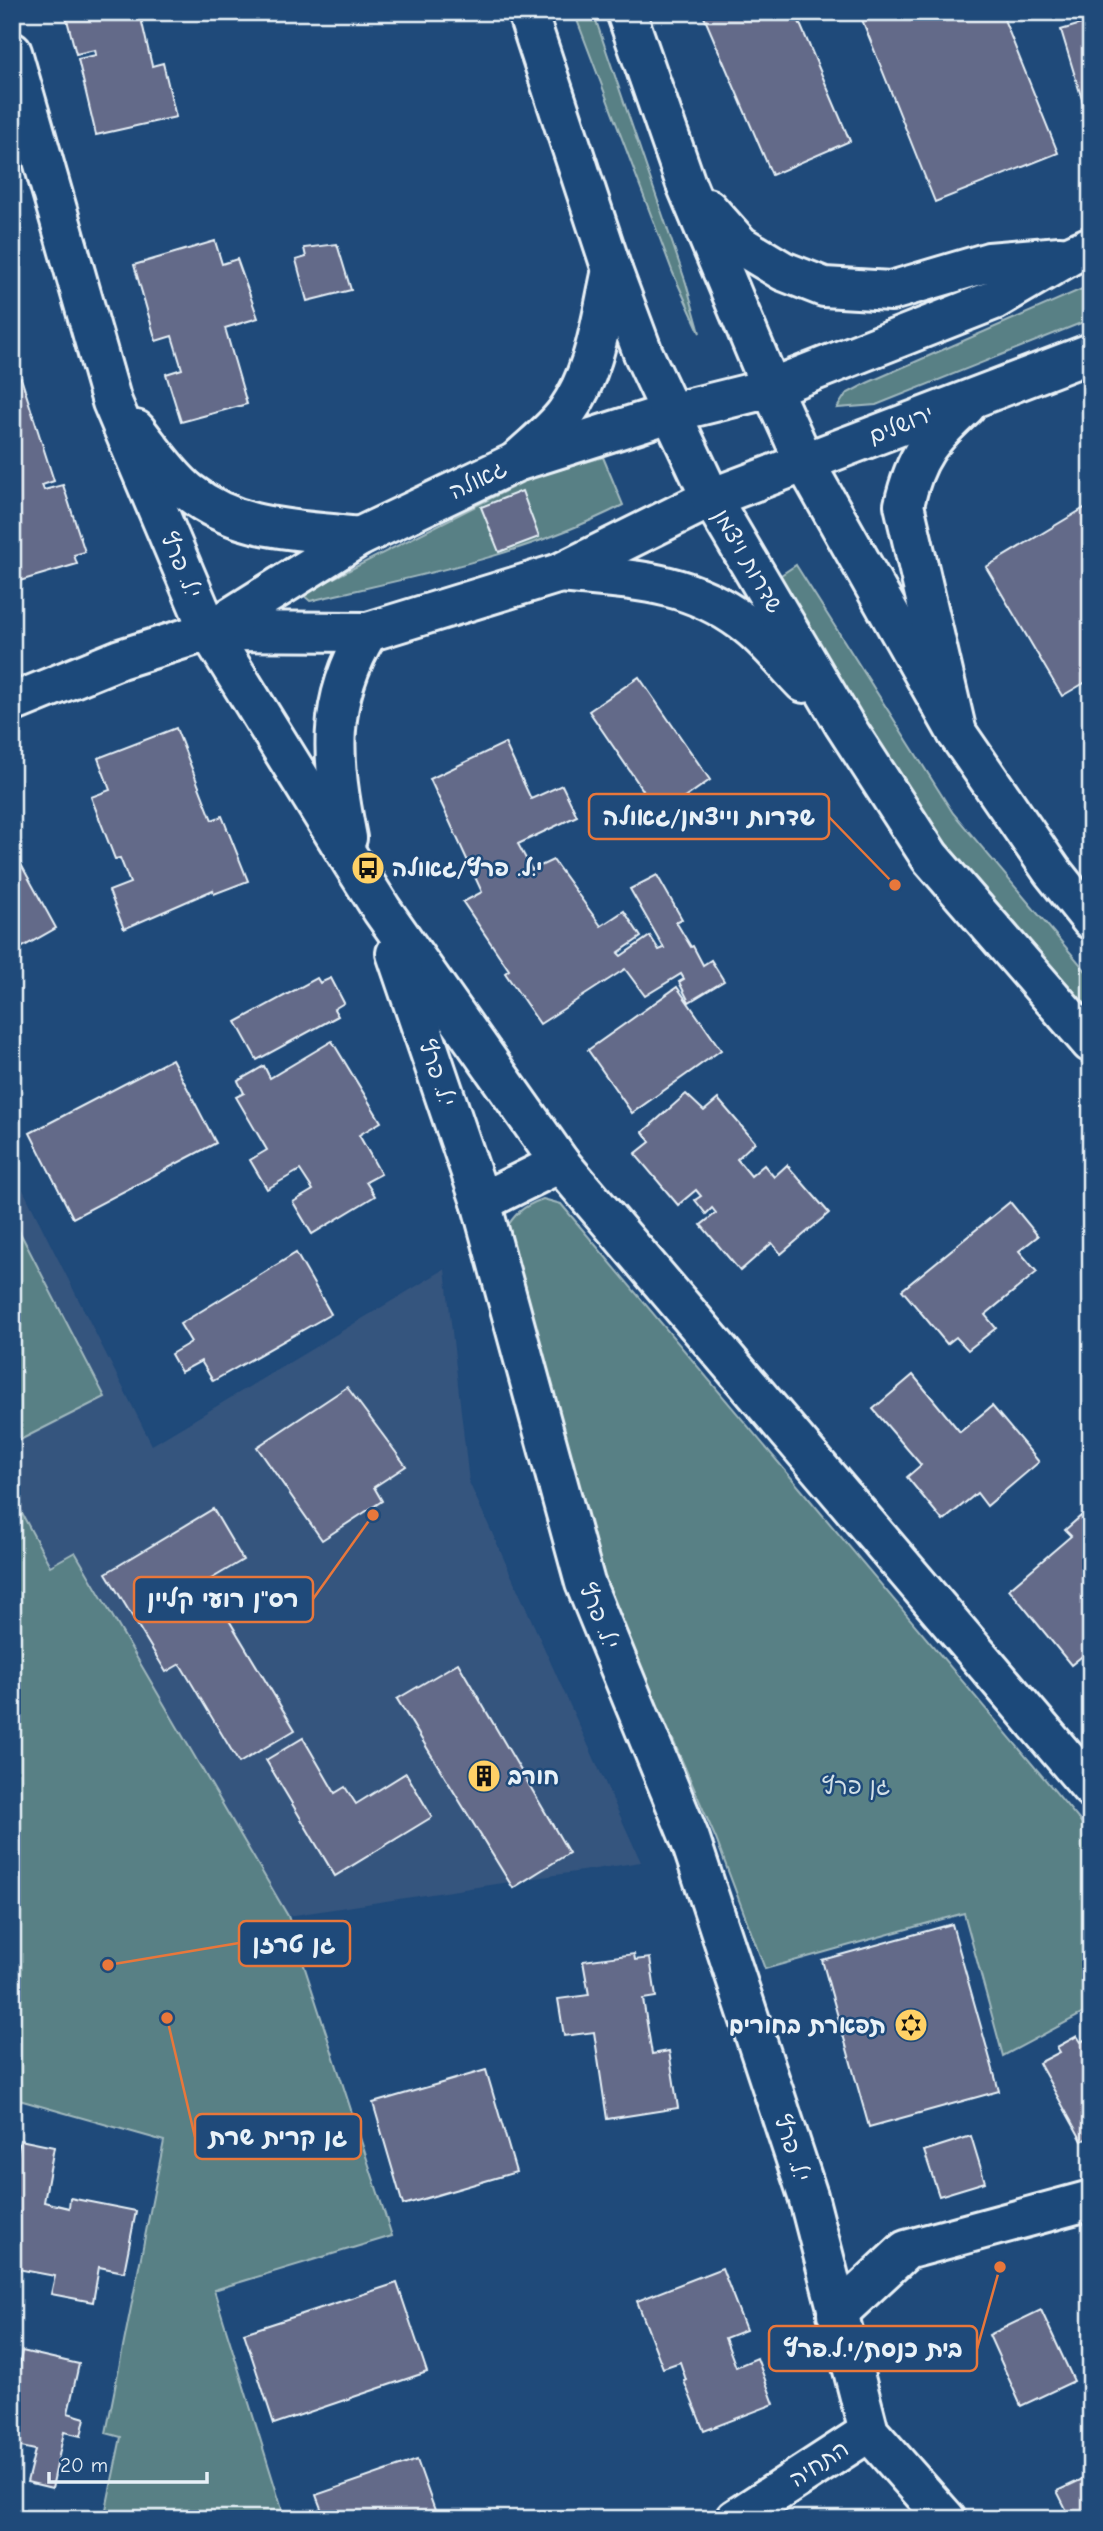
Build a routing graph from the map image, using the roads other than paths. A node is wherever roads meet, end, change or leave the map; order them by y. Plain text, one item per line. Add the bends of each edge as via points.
1 (527, 12) edge
2 (626, 12) edge
3 (12, 52) edge
4 (686, 184) junction
5 (1080, 251) edge
6 (612, 270) junction
7 (1091, 353) edge
8 (771, 388) junction
9 (980, 394) junction
10 (112, 402) junction
11 (670, 413) junction
12 (516, 462) junction
13 (805, 463) junction
14 (711, 498) junction
15 (359, 537) junction
16 (560, 573) junction
17 (209, 631) junction
18 (368, 632) junction
19 (12, 703) edge
20 (844, 724) junction
21 (957, 733) junction
22 (353, 864) junction
23 (382, 910) junction
24 (1091, 920) edge
25 (1091, 1043) edge
26 (560, 1163) junction
27 (481, 1202) junction
28 (1091, 1788) edge
29 (1091, 2200) edge
30 (837, 2314) junction
31 (869, 2432) junction
32 (735, 2519) edge
33 (946, 2519) edge

1 - 6 street, שדרות ויצמן
2 - 4 street
3 - 10 street, י.ל. פרץ
4 - 5 street via 740,245 783,271 824,287 891,291 989,262
4 - 8 street
5 - 8 street via 994,300
6 - 11 street, שדרות ויצמן
6 - 12 street via 593,357 581,386 565,414
7 - 9 street, ירושלים
8 - 11 street, גאולה
8 - 13 street
9 - 13 street, ירושלים
9 - 21 street via 937,432 912,469 904,505
10 - 15 street, י.ל. פרץ via 188,491 229,517 264,528
10 - 17 street, י.ל. פרץ
11 - 12 street, גאולה
11 - 14 street, שדרות ויצמן
12 - 15 street, גאולה
13 - 14 street, ירושלים
13 - 21 street
14 - 16 street, גאולה
14 - 20 street, שדרות ויצמן
15 - 17 street, גאולה
16 - 18 street, גאולה
16 - 20 street via 650,582 694,592 745,623
17 - 18 street, גאולה
17 - 19 street, גאולה via 120,659
17 - 22 street, י.ל. פרץ
18 - 22 street, י.ל. פרץ via 341,686 334,732 335,778
20 - 25 street, שדרות ויצמן via 930,857
21 - 24 street via 1052,872
22 - 23 street, י.ל. פרץ
23 - 26 street, י.ל. פרץ
23 - 27 street, י.ל. פרץ
26 - 27 street
26 - 28 street, י.ל. פרץ
27 - 30 street, י.ל. פרץ via 585,1583 690,1839 808,2196
29 - 30 street via 906,2250
30 - 31 street, י.ל. פרץ
31 - 32 street, התחיה
31 - 33 street, י.ל. פרץ

